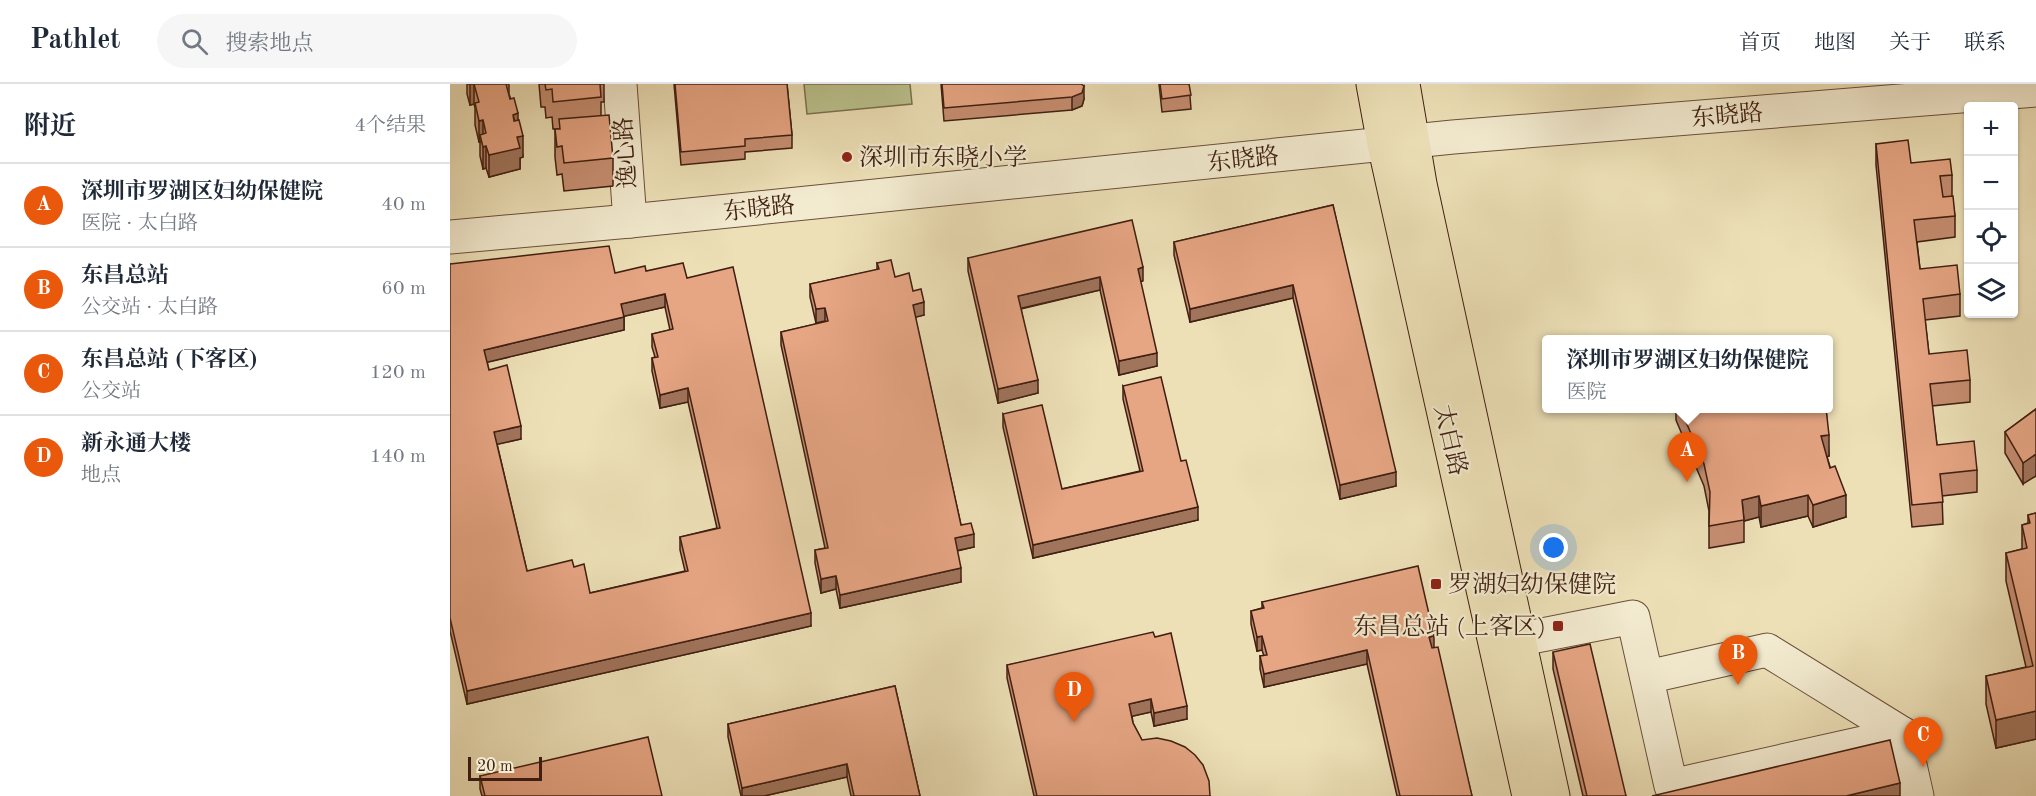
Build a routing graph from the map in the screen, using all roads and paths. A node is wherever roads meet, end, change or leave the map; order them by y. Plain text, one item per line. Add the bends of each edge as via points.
1 (620, 84) edge
2 (1374, 84) edge
3 (1403, 84) edge
4 (2036, 90) edge
5 (1398, 143) junction
6 (630, 221) junction
7 (450, 237) edge
8 (1508, 642) junction
9 (1647, 677) junction
10 (1903, 734) junction
11 (1529, 796) edge
12 (1553, 796) edge
13 (1917, 796) edge

1 - 6 street, 逸心路
2 - 5 main road, 太白路
3 - 5 main road, 太白路
4 - 5 street, 东晓路
5 - 6 street, 东晓路
5 - 8 main road, 太白路
6 - 7 street, 东晓路
8 - 9 street via 1633,617
8 - 11 main road, 太白路
8 - 12 main road, 太白路
9 - 10 street via 1767,650
9 - 10 street via 1671,786
10 - 13 street

